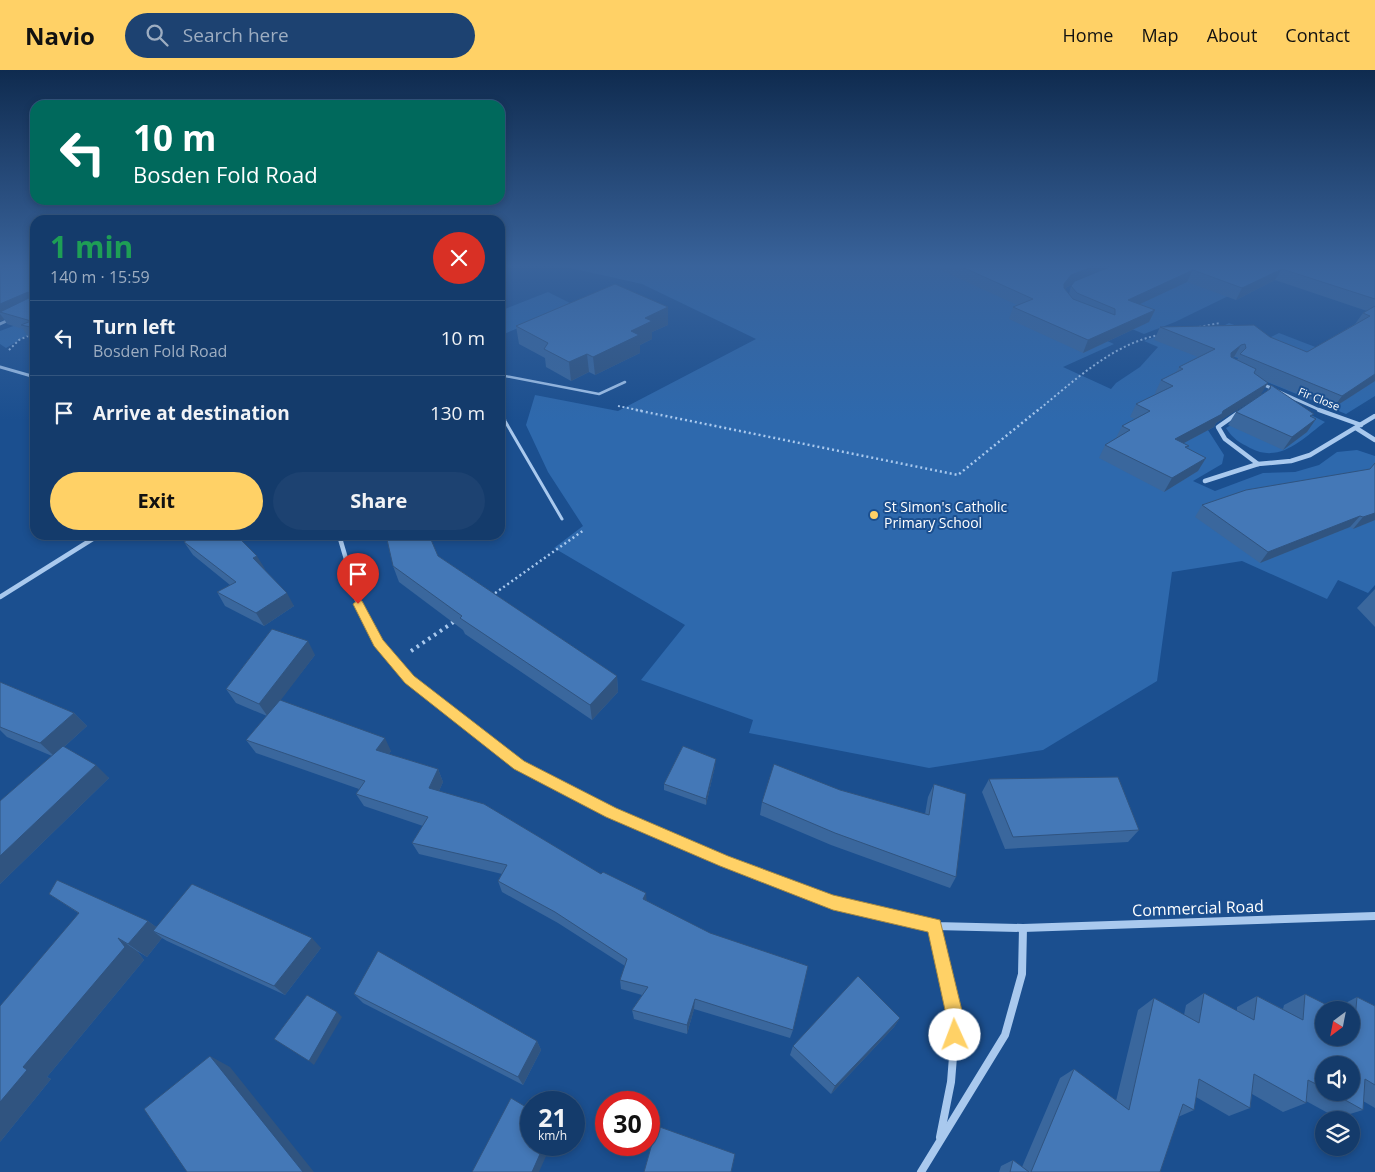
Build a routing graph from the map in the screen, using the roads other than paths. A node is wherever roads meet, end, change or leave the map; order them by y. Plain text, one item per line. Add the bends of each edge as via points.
1 (13, 317) edge
2 (0, 324) edge
3 (1, 368) edge
4 (30, 376) edge
5 (505, 376) edge
6 (1253, 380) edge
7 (625, 382) dead end
8 (1246, 408) edge
9 (1375, 416) edge
10 (505, 421) edge
11 (1358, 426) junction
12 (1375, 440) edge
13 (1258, 464) junction
14 (1205, 481) dead end
15 (562, 519) dead end
16 (91, 540) edge
17 (340, 540) edge
18 (0, 596) edge
19 (1375, 916) edge
20 (935, 926) junction
21 (1023, 928) junction
22 (939, 1142) junction
23 (921, 1172) edge

1 - 2 street
3 - 4 street
5 - 7 lane via 599,394
6 - 11 street, Fir Close
8 - 13 street via 1218,427 1224,439
9 - 11 street
10 - 15 lane
11 - 12 street, Fir Close
11 - 13 street via 1310,455 1291,461
13 - 14 street
16 - 18 street
17 - 20 street, Commercial Road via 358,604 378,643 409,680 519,765 611,812 725,861 833,902
19 - 21 street, Commercial Road
20 - 21 street, Commercial Road
20 - 22 street via 956,1019 951,1082
21 - 22 street via 1022,974 1004,1035
22 - 23 street

